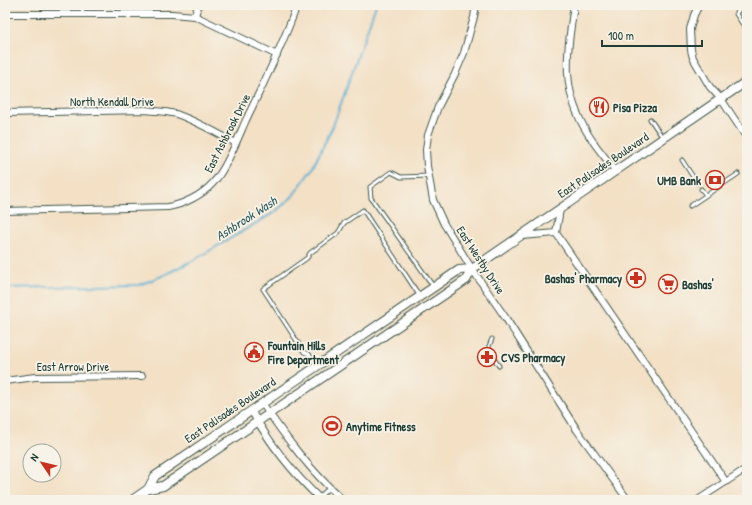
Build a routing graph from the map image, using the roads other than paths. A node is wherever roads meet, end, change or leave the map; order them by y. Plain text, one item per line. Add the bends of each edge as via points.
1 (198, 5) edge
2 (297, 5) edge
3 (476, 5) edge
4 (574, 5) edge
5 (699, 5) edge
6 (745, 5) edge
7 (5, 14) edge
8 (195, 16) junction
9 (746, 26) edge
10 (747, 31) edge
11 (277, 55) junction
12 (747, 81) edge
13 (721, 99) junction
14 (5, 113) edge
15 (650, 119) dead end
16 (664, 138) junction
17 (747, 138) edge
18 (236, 143) junction
19 (682, 160) dead end
20 (616, 171) junction
21 (738, 174) dead end
22 (429, 176) junction
23 (697, 183) dead end
24 (701, 189) dead end
25 (706, 196) junction
26 (690, 206) dead end
27 (560, 209) junction
28 (5, 211) edge
29 (556, 233) junction
30 (520, 236) junction
31 (472, 269) junction
32 (433, 287) junction
33 (420, 296) junction
34 (492, 339) dead end
35 (489, 351) dead end
36 (492, 356) dead end
37 (317, 366) junction
38 (499, 366) dead end
39 (142, 376) dead end
40 (5, 381) edge
41 (262, 403) junction
42 (251, 410) junction
43 (270, 414) junction
44 (258, 423) junction
45 (746, 470) edge
46 (726, 482) junction
47 (330, 488) junction
48 (148, 489) junction
49 (318, 499) edge
50 (132, 500) edge
51 (343, 500) edge
52 (628, 500) edge
53 (698, 500) edge

1 - 8 street
2 - 11 street, East Ashbrook Drive
3 - 22 street, East Westby Drive via 464,52 428,135 426,150
4 - 20 street via 568,48 568,81 572,98 588,134
5 - 13 street via 690,29 691,50 710,87
6 - 9 lane via 736,14
7 - 8 street
8 - 11 street
9 - 10 lane
11 - 18 street, East Ashbrook Drive
12 - 13 street, East Palisades Boulevard
13 - 16 street, East Palisades Boulevard
13 - 17 street
14 - 18 street, North Kendall Drive via 155,111 186,118
15 - 16 lane
16 - 20 street, East Palisades Boulevard
18 - 28 street, East Ashbrook Drive via 213,184 177,206
19 - 23 lane
20 - 27 street, East Palisades Boulevard
21 - 25 lane
22 - 31 street, East Westby Drive via 438,212
22 - 32 lane via 401,177 391,172 370,187 371,198
24 - 25 lane
25 - 26 lane
27 - 29 street
27 - 30 street, East Palisades Boulevard
29 - 30 street
29 - 46 street
30 - 31 street, East Palisades Boulevard
31 - 32 street, East Palisades Boulevard via 459,270
31 - 43 street, East Palisades Boulevard via 466,280
31 - 52 street, East Westby Drive via 578,430
32 - 33 street, East Palisades Boulevard
33 - 37 street, East Palisades Boulevard
33 - 37 lane via 363,210 344,223 338,233 310,253 307,258 263,289 304,352 309,354
34 - 35 lane
36 - 38 lane
37 - 41 street, East Palisades Boulevard
39 - 40 street, East Arrow Drive via 35,377
41 - 42 street, East Palisades Boulevard
41 - 43 street
42 - 44 street
42 - 48 street, East Palisades Boulevard via 155,476
43 - 44 street, East Palisades Boulevard
43 - 47 street via 304,460
44 - 48 street, East Palisades Boulevard via 163,486
44 - 49 street via 283,458
45 - 46 street
46 - 53 street
47 - 49 lane
47 - 51 street
48 - 50 street, East Palisades Boulevard

